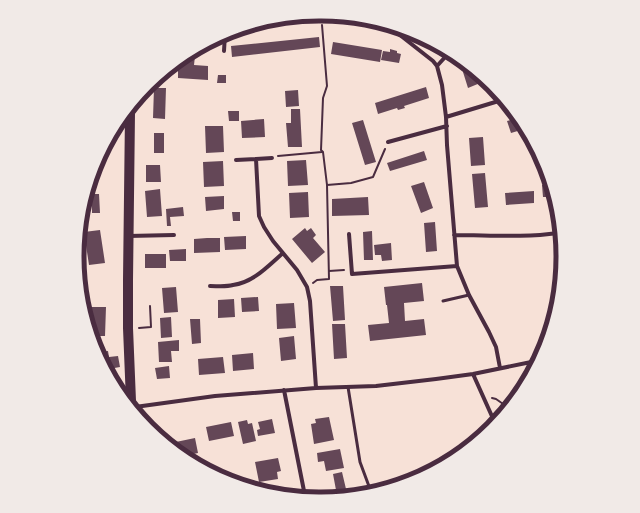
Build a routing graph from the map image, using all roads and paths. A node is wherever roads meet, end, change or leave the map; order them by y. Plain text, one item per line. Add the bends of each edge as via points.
1 (322, 21) edge
2 (398, 34) edge
3 (225, 41) edge
4 (224, 51) dead end
5 (445, 57) edge
6 (437, 66) junction
7 (497, 101) edge
8 (446, 116) junction
9 (130, 117) edge
10 (447, 126) junction
11 (388, 142) joint
12 (323, 152) junction
13 (272, 158) joint
14 (256, 159) junction
15 (236, 160) dead end
16 (327, 185) junction
17 (554, 233) edge
18 (349, 234) dead end
19 (174, 235) dead end
20 (454, 235) junction
21 (128, 236) junction
22 (283, 253) junction
23 (457, 266) junction
24 (351, 270) junction
25 (329, 271) junction
26 (210, 286) dead end
27 (306, 287) junction
28 (469, 295) junction
29 (443, 301) dead end
30 (150, 306) dead end
31 (128, 328) junction
32 (530, 362) edge
33 (500, 368) junction
34 (473, 374) junction
35 (348, 387) junction
36 (316, 388) junction
37 (284, 390) junction
38 (130, 395) edge
39 (483, 396) junction
40 (503, 404) edge
41 (138, 407) edge
42 (492, 417) edge
43 (369, 486) edge
44 (304, 491) edge

1 - 12 path via 327,86 322,98 320,150
2 - 6 street
3 - 4 street
5 - 6 street
6 - 8 street
7 - 8 street
8 - 10 street
9 - 21 main road
10 - 11 street
10 - 20 street
11 - 16 path via 373,177 351,183
12 - 13 path
12 - 16 path
13 - 14 street
14 - 15 street
14 - 22 street via 259,216
16 - 25 path
17 - 20 street via 511,236
18 - 24 street
19 - 21 street
20 - 23 street
21 - 31 main road
22 - 26 street via 262,272 247,281 231,286
22 - 27 street via 297,270
23 - 24 street via 352,274
23 - 28 street
24 - 25 path
25 - 27 path via 329,279 317,280
27 - 36 street via 310,301
28 - 29 lane
28 - 33 street via 496,347
30 - 31 path via 151,327
31 - 38 main road
32 - 33 street
33 - 34 street
34 - 35 street
34 - 39 street
35 - 36 street
35 - 43 lane via 360,462
36 - 37 street
37 - 41 street
37 - 44 street
39 - 40 path via 496,399
39 - 42 street

